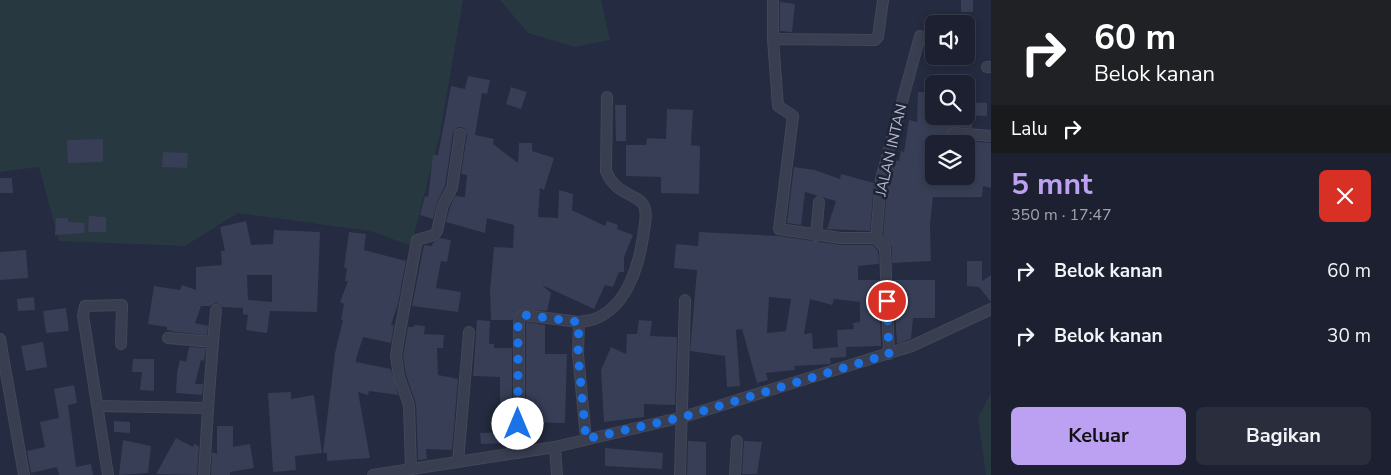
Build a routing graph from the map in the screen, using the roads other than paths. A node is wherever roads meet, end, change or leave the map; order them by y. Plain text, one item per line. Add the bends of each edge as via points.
1 (773, 0) edge
2 (883, 0) edge
3 (920, 36) dead end
4 (772, 38) junction
5 (606, 97) dead end
6 (954, 133) dead end
7 (460, 134) dead end
8 (991, 136) edge
9 (819, 202) dead end
10 (816, 236) junction
11 (876, 238) junction
12 (684, 300) dead end
13 (991, 309) edge
14 (216, 310) dead end
15 (579, 322) junction
16 (470, 332) dead end
17 (168, 338) dead end
18 (0, 340) edge
19 (213, 342) junction
20 (121, 344) dead end
21 (889, 354) junction
22 (98, 406) junction
23 (208, 408) junction
24 (683, 417) junction
25 (586, 439) junction
26 (737, 441) dead end
27 (555, 447) junction
28 (518, 453) junction
29 (458, 462) junction
30 (411, 469) junction
31 (439, 470) edge
32 (24, 475) edge
33 (108, 475) edge
34 (204, 475) edge
35 (373, 475) edge
36 (557, 475) edge
37 (680, 475) edge
38 (735, 475) edge

1 - 4 street
2 - 4 street via 875,40
3 - 11 street, JALAN INTAN via 881,179
4 - 10 street via 777,104 793,116 778,229
5 - 15 street via 606,171 610,182 644,206 645,226 626,291 602,316
6 - 8 street
7 - 30 street via 452,188 443,205 437,231 417,240 398,342 398,377 409,405
9 - 10 street
10 - 11 street
11 - 21 street, JALAN INTAN via 885,248
12 - 24 street
13 - 21 street via 937,336
14 - 19 street
15 - 25 street via 578,354
15 - 28 street via 524,315 518,320
16 - 29 street
17 - 19 street
18 - 32 street
19 - 23 street
20 - 22 street via 122,305 85,306 83,315
21 - 24 street
22 - 23 street
22 - 33 street
23 - 34 street
24 - 25 street
24 - 37 street
25 - 27 street
26 - 38 street
27 - 28 street
27 - 36 street
28 - 29 street
29 - 31 street
30 - 31 street
30 - 35 street

